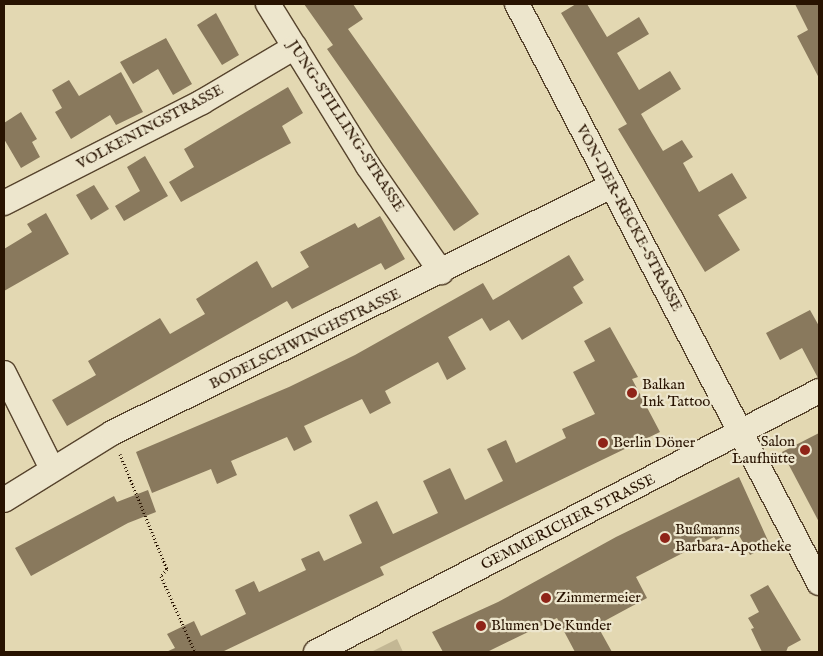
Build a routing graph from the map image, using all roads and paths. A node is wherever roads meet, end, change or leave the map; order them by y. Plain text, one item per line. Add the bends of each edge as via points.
1 (268, 4) edge
2 (517, 4) edge
3 (295, 47) junction
4 (611, 186) junction
5 (4, 203) edge
6 (441, 272) junction
7 (4, 373) edge
8 (819, 391) edge
9 (742, 432) junction
10 (112, 433) junction
11 (52, 469) junction
12 (4, 500) edge
13 (819, 583) edge
14 (195, 652) edge
15 (316, 652) edge

1 - 3 street, JUNG-STILLING-STRASSE
2 - 4 street, VON-DER-RECKE-STRASSE
3 - 5 street, VOLKENINGSTRASSE via 202,102
3 - 6 street, JUNG-STILLING-STRASSE via 368,166
4 - 6 street, BODELSCHWINGHSTRASSE
4 - 9 street, VON-DER-RECKE-STRASSE
6 - 10 street, BODELSCHWINGHSTRASSE
7 - 11 street
8 - 9 street, GEMMERICHER STRASSE
9 - 13 street, VON-DER-RECKE-STRASSE
9 - 15 street, GEMMERICHER STRASSE
10 - 11 street, BODELSCHWINGHSTRASSE
10 - 14 path via 167,569 161,576
11 - 12 street, BODELSCHWINGHSTRASSE

